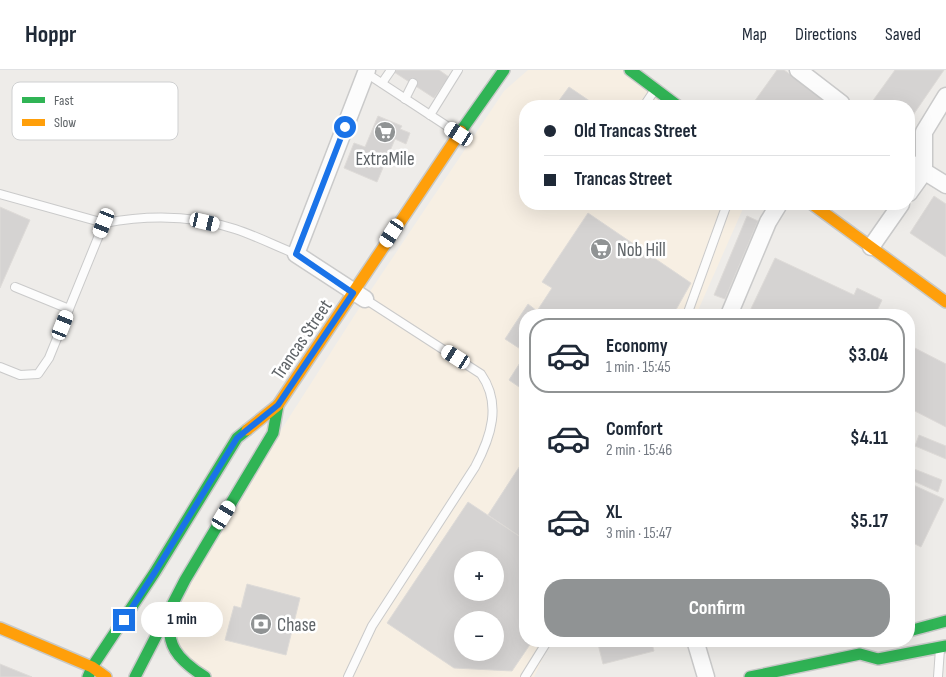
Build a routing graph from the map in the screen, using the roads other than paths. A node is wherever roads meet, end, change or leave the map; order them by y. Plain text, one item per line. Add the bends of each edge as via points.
1 (391, 70) edge
2 (458, 70) edge
3 (630, 70) edge
4 (798, 70) edge
5 (367, 71) edge
6 (499, 73) edge
7 (382, 83) junction
8 (413, 83) dead end
9 (656, 90) junction
10 (946, 96) edge
11 (405, 98) junction
12 (648, 100) edge
13 (670, 100) edge
14 (837, 100) edge
15 (430, 115) junction
16 (459, 134) junction
17 (915, 166) edge
18 (924, 172) junction
19 (915, 185) edge
20 (946, 185) edge
21 (0, 194) edge
22 (725, 210) edge
23 (776, 210) edge
24 (820, 210) edge
25 (897, 210) edge
26 (104, 223) junction
27 (871, 247) junction
28 (296, 254) junction
29 (15, 287) dead end
30 (359, 296) junction
31 (946, 302) edge
32 (69, 309) junction
33 (690, 309) edge
34 (732, 309) edge
35 (0, 367) edge
36 (278, 405) junction
37 (185, 580) junction
38 (946, 621) edge
39 (0, 628) edge
40 (915, 629) edge
41 (544, 647) edge
42 (697, 647) edge
43 (869, 647) edge
44 (943, 647) edge
45 (860, 654) junction
46 (90, 672) edge
47 (108, 673) edge
48 (137, 673) edge
49 (205, 677) edge
50 (348, 677) edge
51 (526, 677) edge
52 (706, 677) edge
53 (750, 677) edge
54 (938, 677) edge

1 - 7 lane
2 - 15 lane
3 - 9 main road
4 - 14 street
5 - 7 lane
5 - 28 street
6 - 16 main road, Trancas Street
7 - 11 lane
8 - 11 lane
9 - 12 lane
9 - 13 main road
10 - 18 street via 924,132
11 - 15 lane
15 - 16 lane
16 - 30 main road, Trancas Street
17 - 18 street
18 - 19 street
18 - 20 street
21 - 26 lane
22 - 33 lane
23 - 34 street
24 - 27 main road
25 - 27 street
26 - 28 lane via 138,217 190,219 234,228
26 - 32 lane
27 - 31 main road
28 - 30 street
29 - 32 lane
30 - 36 main road, Trancas Street
30 - 50 lane via 481,374 492,399 493,423 487,445 475,467 372,626
32 - 35 lane via 50,358 38,374 20,375
36 - 37 main road, Trancas Street via 273,433
36 - 46 main road, Trancas Street via 237,438
37 - 48 main road, Trancas Street
37 - 49 main road via 169,618 171,641 185,665
38 - 40 main road
39 - 46 main road
41 - 51 lane
42 - 52 street
43 - 45 main road
44 - 45 main road via 878,659
44 - 54 lane
45 - 53 main road
46 - 47 main road

